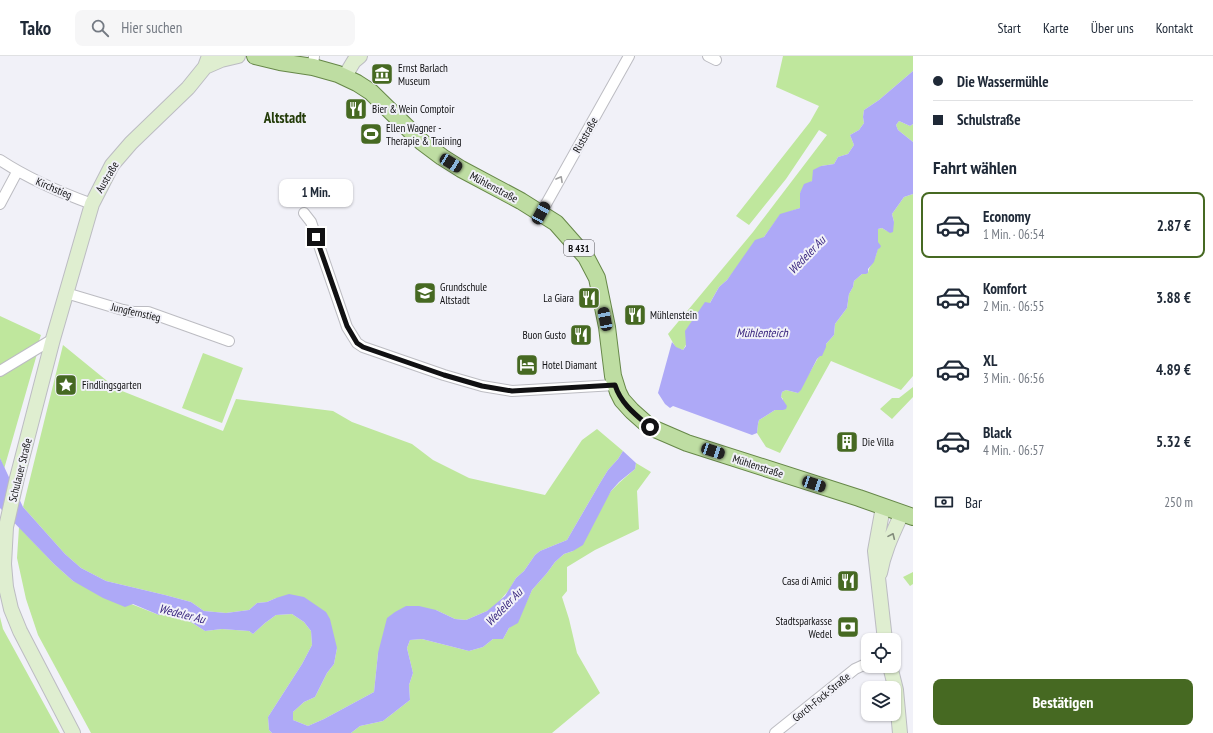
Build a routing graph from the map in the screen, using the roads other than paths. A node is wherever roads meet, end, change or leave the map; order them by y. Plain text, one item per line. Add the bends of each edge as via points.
1 (238, 56) edge
2 (256, 56) edge
3 (360, 56) edge
4 (629, 56) edge
5 (207, 61) edge
6 (313, 61) edge
7 (345, 76) junction
8 (0, 160) edge
9 (17, 172) junction
10 (0, 204) edge
11 (92, 204) junction
12 (304, 213) dead end
13 (541, 213) junction
14 (66, 292) junction
15 (53, 339) junction
16 (229, 341) dead end
17 (0, 371) edge
18 (615, 385) junction
19 (883, 507) junction
20 (908, 515) edge
21 (878, 586) junction
22 (884, 633) edge
23 (861, 666) edge
24 (892, 673) edge
25 (73, 733) edge
26 (775, 733) edge
27 (900, 733) edge

1 - 5 street, Austraße
2 - 6 main road, B 431 via 280,62
3 - 7 street
13 -> 4 street, Riststraße
5 - 11 street, Austraße via 188,88 112,165
6 - 7 main road, B 431
7 - 13 main road, Mühlenstraße / B 431 via 371,92 422,142 442,157
8 - 9 street, Kirchstieg
9 - 10 street
9 - 11 street, Kirchstieg
11 - 14 street, Austraße
12 - 18 street via 311,222 347,326 357,343 363,347 444,375 482,386 512,391
13 - 18 main road, Mühlenstraße / B 431 via 556,223 574,243 586,257 597,278
14 - 15 street, Schulauer Straße
14 - 16 street, Jungfernstieg via 123,310 148,312
15 - 17 street
15 - 25 street, Schulauer Straße via 6,527 4,564 11,609
18 - 19 main road, Mühlenstraße / B 431 via 622,400 650,427 687,443
19 - 20 main road, Mühlenstraße / B 431
19 - 21 street via 875,551
21 -> 20 street via 889,541
21 - 22 street
23 - 26 street, Gorch-Fock-Straße
24 - 27 street

